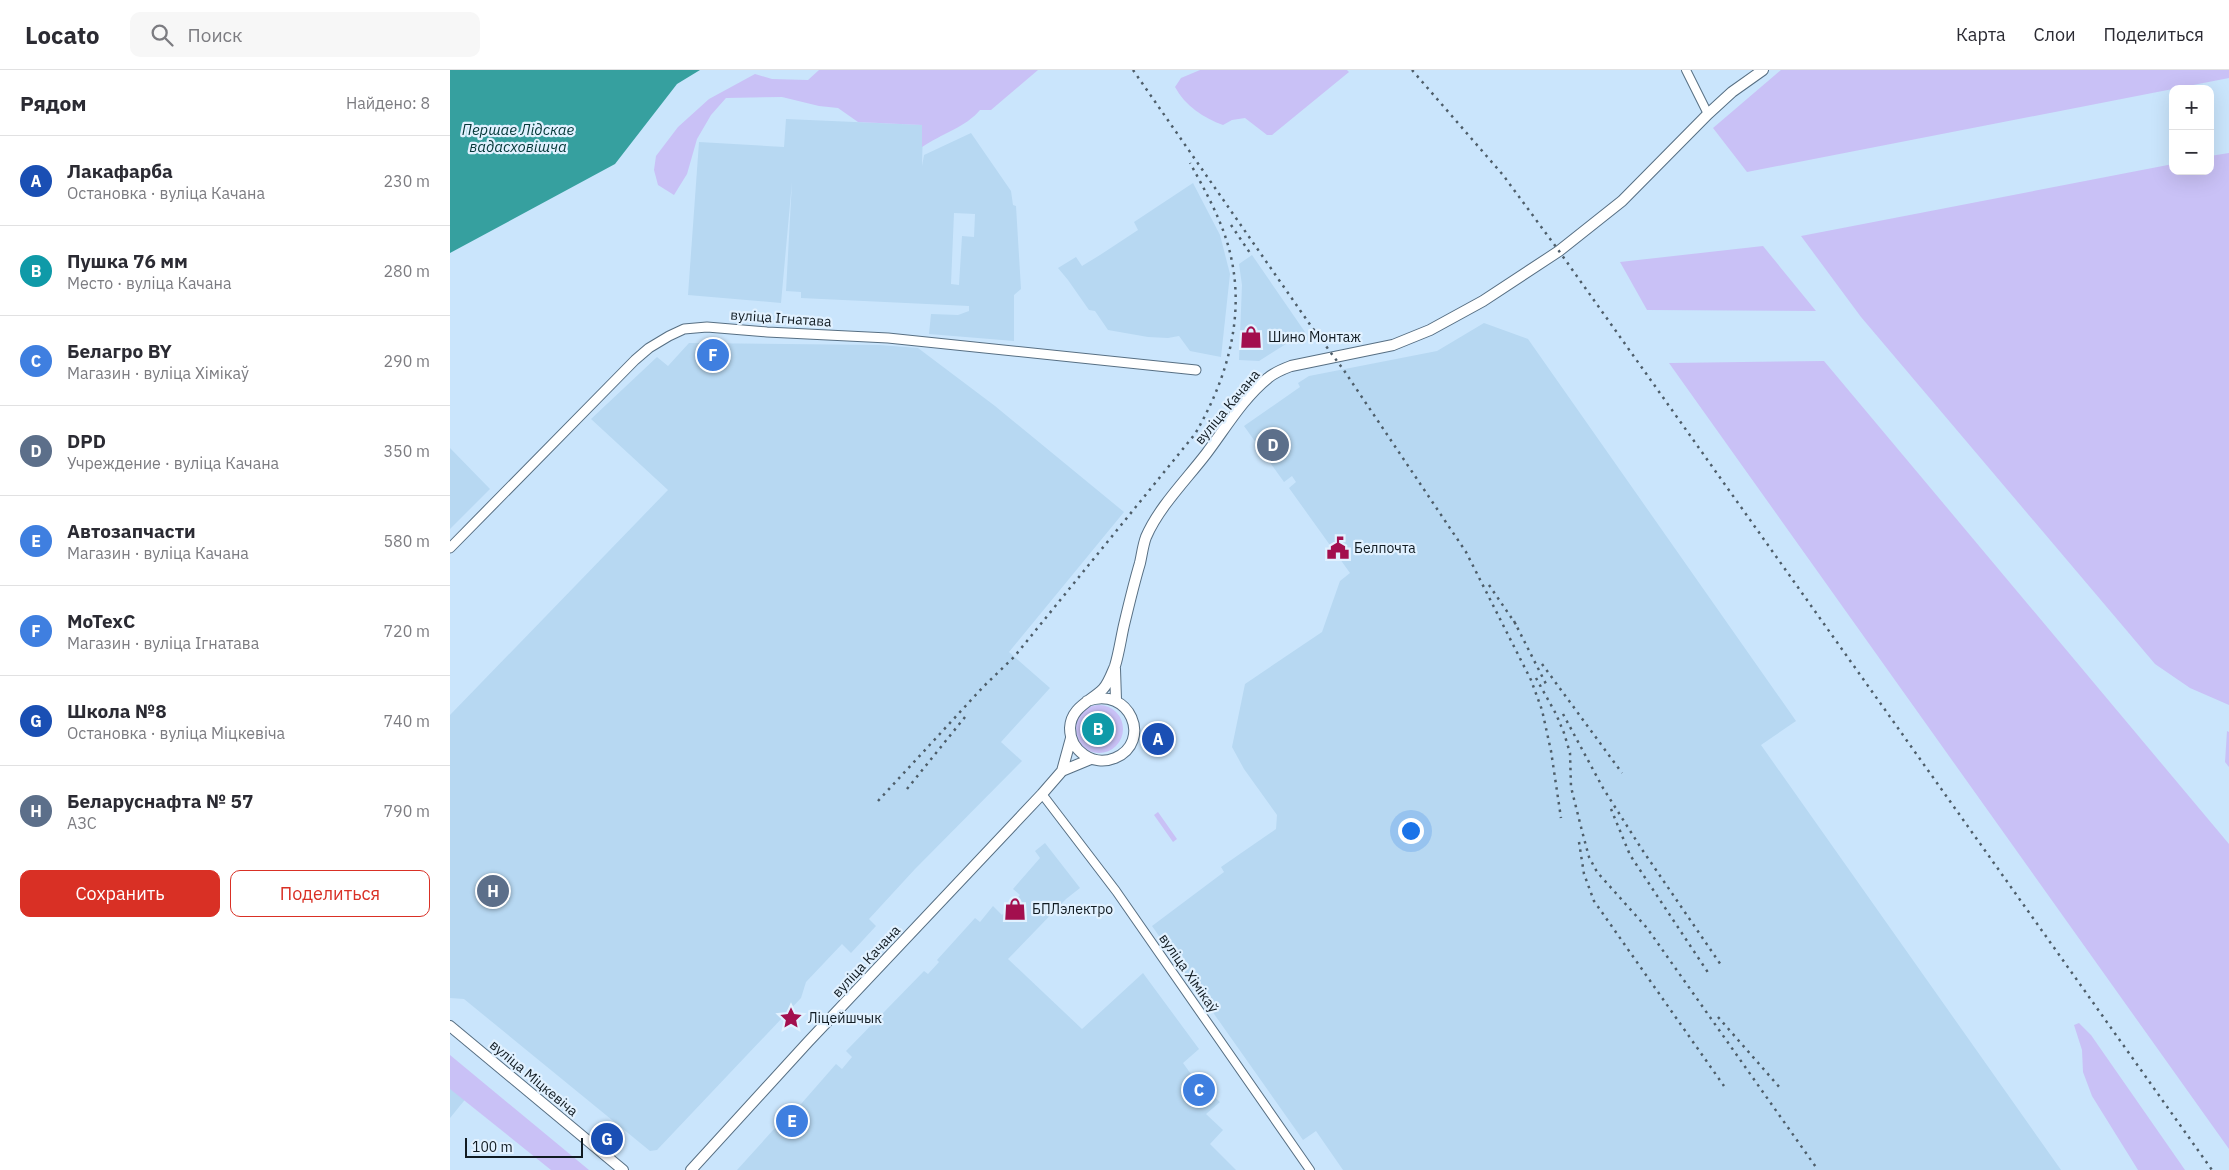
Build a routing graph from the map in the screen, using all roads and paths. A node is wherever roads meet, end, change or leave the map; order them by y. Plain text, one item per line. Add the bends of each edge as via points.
1 (1686, 70) edge
2 (1763, 70) edge
3 (1708, 114) junction
4 (1196, 370) dead end
5 (450, 548) edge
6 (1115, 665) junction
7 (1116, 700) junction
8 (1088, 701) junction
9 (1071, 738) junction
10 (1091, 759) junction
11 (1062, 771) junction
12 (1042, 794) junction
13 (450, 1026) edge
14 (623, 1170) edge
15 (691, 1170) edge
16 (1310, 1170) edge

1 - 3 street
2 - 3 main road, вуліца Качана
3 - 6 main road, вуліца Качана via 1622,201 1584,232 1483,301 1393,345 1291,366 1267,378 1167,504 1146,537
4 - 5 street, вуліца Ігнатава via 888,338 707,327 684,329 660,341 635,360
6 - 7 main road, вуліца Качана
6 - 8 main road, вуліца Качана via 1104,688
7 - 8 main road via 1102,697
7 - 10 main road, вуліца Качана via 1132,719 1132,741 1116,758
8 - 9 main road, вуліца Качана via 1073,716
9 - 10 main road via 1079,751
9 - 11 main road, вуліца Качана
10 - 11 main road, вуліца Качана
11 - 12 main road, вуліца Качана
12 - 15 main road, вуліца Качана
12 - 16 street, вуліца Хімікаў via 1116,891
13 - 14 main road, вуліца Міцкевіча

